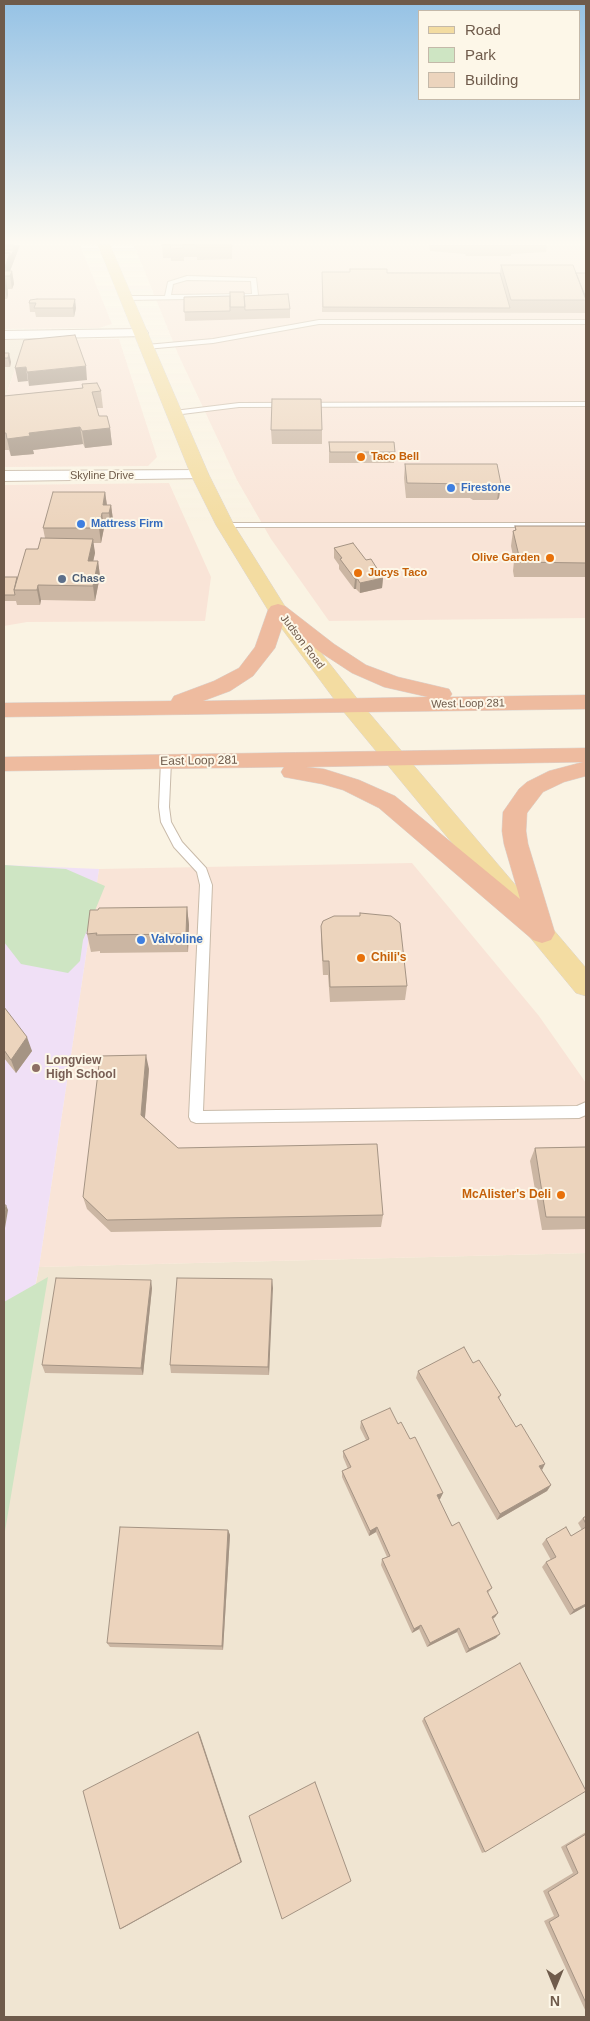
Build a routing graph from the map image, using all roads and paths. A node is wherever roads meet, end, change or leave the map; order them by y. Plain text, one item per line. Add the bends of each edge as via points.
1 (125, 339) edge
2 (217, 339) edge
3 (144, 340) junction
4 (586, 404) edge
5 (174, 413) junction
6 (200, 475) junction
7 (4, 476) edge
8 (225, 525) junction
9 (586, 525) edge
10 (278, 610) junction
11 (586, 702) edge
12 (504, 704) junction
13 (351, 706) junction
14 (161, 707) junction
15 (4, 710) edge
16 (586, 755) edge
17 (395, 758) junction
18 (166, 761) junction
19 (196, 761) junction
20 (4, 764) edge
21 (586, 768) edge
22 (542, 933) junction
23 (586, 986) edge
24 (586, 1108) edge

1 - 3 street
2 - 3 lane
3 - 5 main road, Judson Road
4 - 5 lane via 240,405
5 - 6 main road, Judson Road
6 - 7 street, Skyline Drive
6 - 8 main road, Judson Road
8 - 9 lane
8 - 10 main road, Judson Road
10 - 12 highway via 345,661 375,676 432,692
10 - 13 main road, Judson Road
10 - 14 highway via 265,648 246,672 212,690
11 - 12 highway, West Loop 281
12 - 13 highway, West Loop 281
13 - 14 highway
13 - 17 main road, Judson Road
14 - 15 highway
16 - 17 highway
17 - 19 highway, East Loop 281
17 - 22 main road, Judson Road
18 - 19 highway, East Loop 281
18 - 20 highway, East Loop 281
18 - 24 lane via 166,822 178,844 202,870 206,885 196,1117 579,1112
19 - 22 highway via 311,775 362,790 409,818
21 - 22 highway via 557,776 535,787 516,812 516,844
22 - 23 main road, Judson Road

